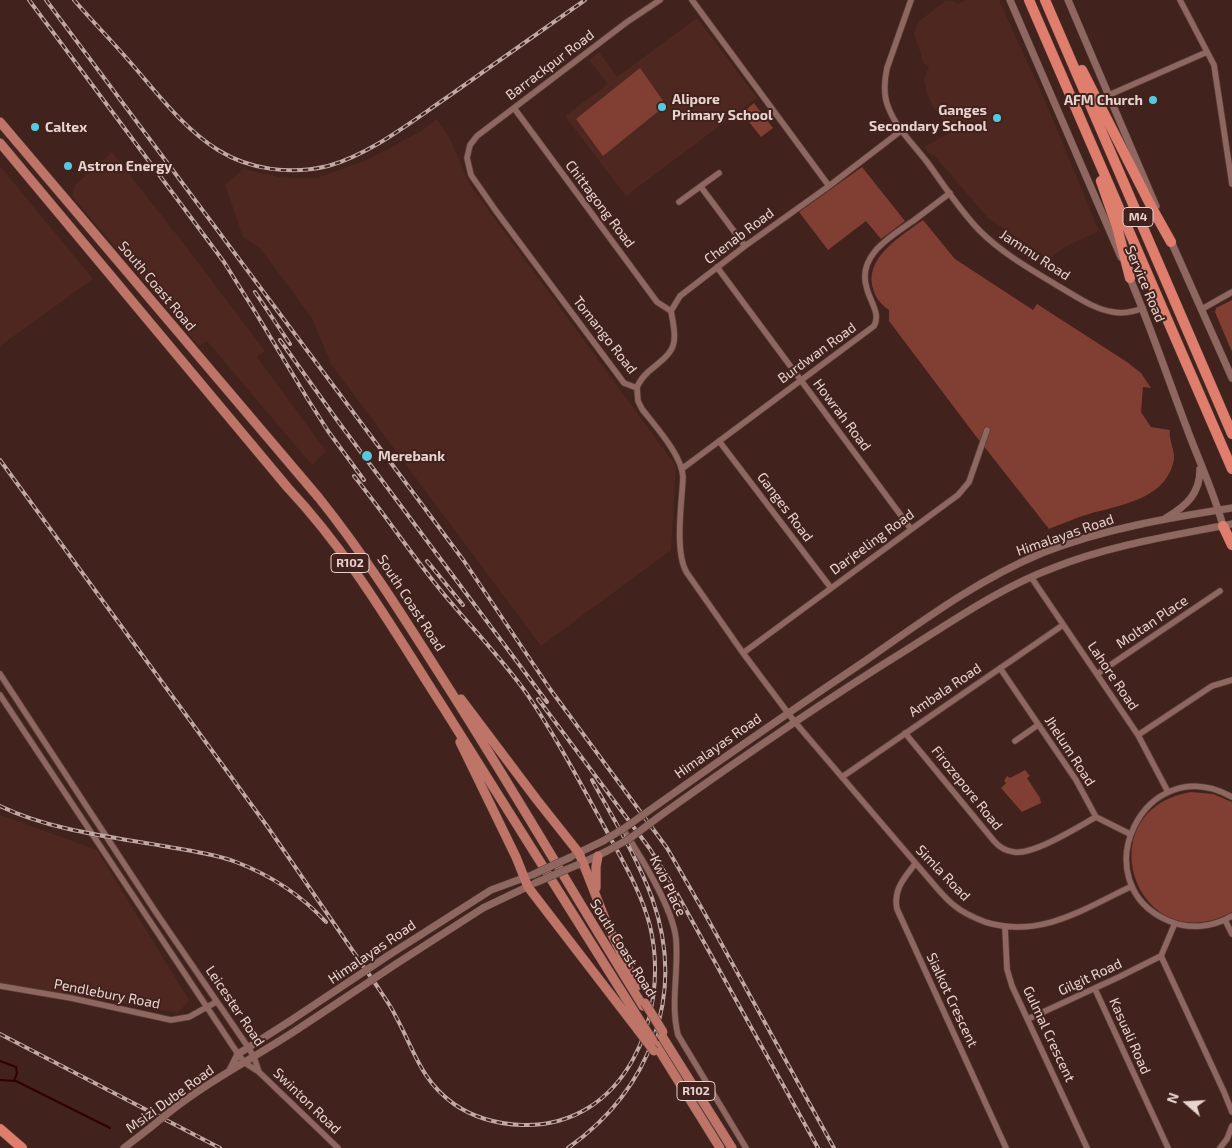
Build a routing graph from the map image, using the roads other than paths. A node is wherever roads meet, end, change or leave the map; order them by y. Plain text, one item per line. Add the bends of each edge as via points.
1 (660, 0) edge
2 (692, 0) edge
3 (910, 0) edge
4 (1010, 0) edge
5 (1030, 0) edge
6 (1045, 0) edge
7 (1068, 0) edge
8 (1180, 0) edge
9 (1051, 14) junction
10 (1207, 52) junction
11 (1109, 95) junction
12 (514, 108) junction
13 (0, 122) edge
14 (902, 130) junction
15 (0, 143) edge
16 (1092, 145) junction
17 (24, 150) junction
18 (12, 158) junction
19 (467, 158) joint
20 (720, 173) dead end
21 (1232, 184) edge
22 (829, 186) junction
23 (701, 187) junction
24 (950, 193) junction
25 (679, 202) dead end
26 (78, 214) junction
27 (67, 223) junction
28 (1171, 242) junction
29 (745, 246) junction
30 (114, 256) junction
31 (103, 266) junction
32 (717, 267) junction
33 (1130, 278) junction
34 (135, 282) junction
35 (124, 292) junction
36 (1232, 292) edge
37 (1143, 308) junction
38 (1202, 309) junction
39 (670, 312) junction
40 (193, 350) junction
41 (181, 360) junction
42 (1232, 378) edge
43 (800, 380) junction
44 (637, 388) junction
45 (987, 430) dead end
46 (1232, 434) edge
47 (719, 441) junction
48 (1200, 464) junction
49 (683, 468) junction
50 (1232, 469) edge
51 (300, 477) junction
52 (288, 488) junction
53 (1232, 508) edge
54 (1219, 510) junction
55 (1162, 520) junction
56 (1228, 525) edge
57 (910, 529) junction
58 (1232, 545) edge
59 (1031, 577) junction
60 (831, 588) junction
61 (1220, 591) dead end
62 (408, 624) junction
63 (1063, 625) junction
64 (396, 633) junction
65 (743, 653) junction
66 (1000, 668) junction
67 (0, 674) edge
68 (1097, 674) junction
69 (1232, 680) edge
70 (449, 689) junction
71 (0, 695) edge
72 (444, 708) junction
73 (788, 713) junction
74 (794, 721) junction
75 (1038, 725) junction
76 (905, 733) junction
77 (1138, 735) junction
78 (1015, 741) dead end
79 (842, 777) junction
80 (1168, 792) junction
81 (1232, 797) edge
82 (1096, 817) junction
83 (623, 829) junction
84 (1130, 834) junction
85 (629, 839) junction
86 (575, 855) junction
87 (598, 856) junction
88 (580, 864) junction
89 (915, 864) junction
90 (530, 881) junction
91 (1132, 886) junction
92 (597, 896) junction
93 (159, 916) junction
94 (1232, 916) edge
95 (1225, 920) junction
96 (150, 922) junction
97 (1175, 923) junction
98 (1005, 927) junction
99 (1232, 934) edge
100 (1161, 956) junction
101 (0, 986) edge
102 (1095, 988) junction
103 (216, 1002) junction
104 (644, 1004) junction
105 (208, 1007) junction
106 (1028, 1018) junction
107 (640, 1027) junction
108 (248, 1047) junction
109 (238, 1054) junction
110 (254, 1058) junction
111 (245, 1063) junction
112 (230, 1070) junction
113 (259, 1072) junction
114 (1232, 1112) edge
115 (1232, 1126) edge
116 (0, 1129) edge
117 (22, 1148) edge
118 (124, 1148) edge
119 (338, 1148) edge
120 (720, 1148) edge
121 (732, 1148) edge
122 (746, 1148) edge
123 (1006, 1148) edge
124 (1087, 1148) edge
125 (1168, 1148) edge
126 (1220, 1148) edge

1 - 12 street, Barrackpur Road
2 - 22 street
3 - 14 street, Jammu Road via 885,80 888,109
4 - 33 street, Service Road
5 - 16 highway, M4
6 - 9 highway, M4
7 - 11 street
8 - 10 street
9 - 28 highway
9 - 46 highway, M4
10 - 11 street
10 - 21 street via 1214,65
11 - 28 street
12 - 19 street, Barrackpur Road via 474,139
12 - 39 street, Chittagong Road via 657,302
13 - 17 main road, South Coast Road / R102
14 - 22 street, Chenab Road
14 - 24 street, Jammu Road
15 - 18 main road, South Coast Road / R102
16 - 33 highway
16 - 50 highway, M4
17 - 18 main road
17 - 26 main road, South Coast Road / R102
18 - 27 main road, South Coast Road / R102
19 - 44 street, Tomango Road via 471,175 496,211 624,383
20 - 23 street
22 - 29 street, Chenab Road
23 - 25 street
23 - 29 street
24 - 37 street, Jammu Road via 980,232 1001,249 1085,302 1113,312 1128,313
24 - 43 street, Burdwan Road via 885,241 870,259 865,282 877,315 874,326
26 - 27 main road
26 - 30 main road, South Coast Road / R102
27 - 31 main road, South Coast Road / R102
28 - 38 street
29 - 32 street, Chenab Road
30 - 31 main road
30 - 34 main road, South Coast Road / R102
31 - 35 main road, South Coast Road / R102
32 - 39 street, Chenab Road via 680,296
32 - 43 street, Howrah Road
33 - 37 street, Service Road
34 - 35 main road
34 - 40 main road, South Coast Road / R102
35 - 41 main road, South Coast Road / R102
36 - 38 street
37 - 48 street, Service Road
38 - 42 street
39 - 44 street via 675,336 673,347 669,355 643,376
40 - 41 main road
40 - 51 main road, South Coast Road / R102
41 - 52 main road, South Coast Road / R102
43 - 47 street, Burdwan Road
43 - 57 street, Howrah Road
44 - 49 street, Tomango Road via 642,409
45 - 57 street, Darjeeling Road via 966,486 952,500
47 - 49 street, Burdwan Road
47 - 60 street, Ganges Road
48 - 54 street, Service Road
48 - 55 street via 1198,486 1193,497
49 - 65 street via 680,550 683,565
51 - 52 main road
51 - 62 main road, South Coast Road / R102 via 356,545
52 - 64 main road, South Coast Road / R102 via 338,546
53 - 54 street, Himalayas Road
54 - 55 street, Himalayas Road
54 - 56 street, Service Road
55 - 73 street, Himalayas Road via 1124,527 1042,553 1000,573 950,602
56 - 58 highway
56 - 59 street, Himalayas Road via 1134,543
57 - 60 street, Darjeeling Road
59 - 63 street, Lahore Road
59 - 74 street, Himalayas Road via 982,602
60 - 65 street, Darjeeling Road
61 - 68 street, Moltan Place
62 - 64 main road
62 - 70 main road, South Coast Road / R102
63 - 66 street, Ambala Road
63 - 68 street, Lahore Road
64 - 72 main road, South Coast Road / R102
65 - 73 street
66 - 75 street, Jhelum Road
66 - 76 street, Ambala Road
67 - 93 street, Leicester Road
68 - 77 street, Lahore Road
69 - 77 street via 1212,686
70 - 86 main road via 464,701
70 - 104 main road, South Coast Road / R102
71 - 96 street, Leicester Road
72 - 90 main road
72 - 107 main road, South Coast Road / R102
73 - 74 street, Simla Road
73 - 83 street, Himalayas Road, bridge
74 - 79 street, Simla Road
74 - 85 street, Himalayas Road, bridge
75 - 78 street
75 - 82 street, Jhelum Road via 1076,780
76 - 79 street, Ambala Road
76 - 82 street, Firozepore Road via 1004,849 1025,852
77 - 80 street, Lahore Road
79 - 89 street, Simla Road
80 - 81 street via 1185,787 1204,787
80 - 84 street via 1146,808
82 - 84 street
83 - 85 street, Kwb Place, bridge
83 - 86 street, Himalayas Road, bridge
84 - 91 street via 1127,866
85 - 87 street, Himalayas Road, bridge
85 - 122 street, Kwb Place via 666,903 676,937 675,1018 678,1035
86 - 88 main road
86 - 90 street, Himalayas Road, bridge
87 - 88 street, Himalayas Road
87 - 92 main road
88 - 90 street, Himalayas Road, bridge
88 - 92 main road
89 - 98 street, Simla Road via 956,908
89 - 123 street, Sialkot Crescent via 898,888 896,909
90 - 107 main road
90 - 108 street, Himalayas Road, bridge via 480,897
90 - 110 street, Himalayas Road, bridge via 470,916
91 - 97 street via 1149,909
91 - 98 street, Simla Road via 1050,923
92 - 104 main road
93 - 96 street
93 - 103 street, Leicester Road
94 - 95 street
95 - 97 street via 1205,926
95 - 99 street
96 - 105 street, Leicester Road
97 - 100 street
98 - 106 street, Gulmal Crescent via 1007,969
100 - 102 street, Gilgit Road
100 - 114 street
101 - 105 street, Pendlebury Road via 171,1020 189,1018
102 - 106 street, Gilgit Road
102 - 125 street, Kasuali Road
103 - 105 street, Pendlebury Road
103 - 108 street, Leicester Road
104 - 121 main road, South Coast Road / R102, bridge
105 - 109 street, Leicester Road
106 - 124 street, Gulmal Crescent
107 - 120 main road, R102, bridge
108 - 109 street, Himalayas Road
108 - 110 street, Leicester Road
109 - 111 street, Leicester Road
109 - 112 street, Msizi Dube Road
110 - 111 street, Himalayas Road
110 - 113 street, Leicester Road
111 - 112 street, Msizi Dube Road
111 - 113 street, Leicester Road
112 - 118 street, Msizi Dube Road, bridge via 182,1102
113 - 119 street, Swinton Road
115 - 126 street
116 - 117 highway

